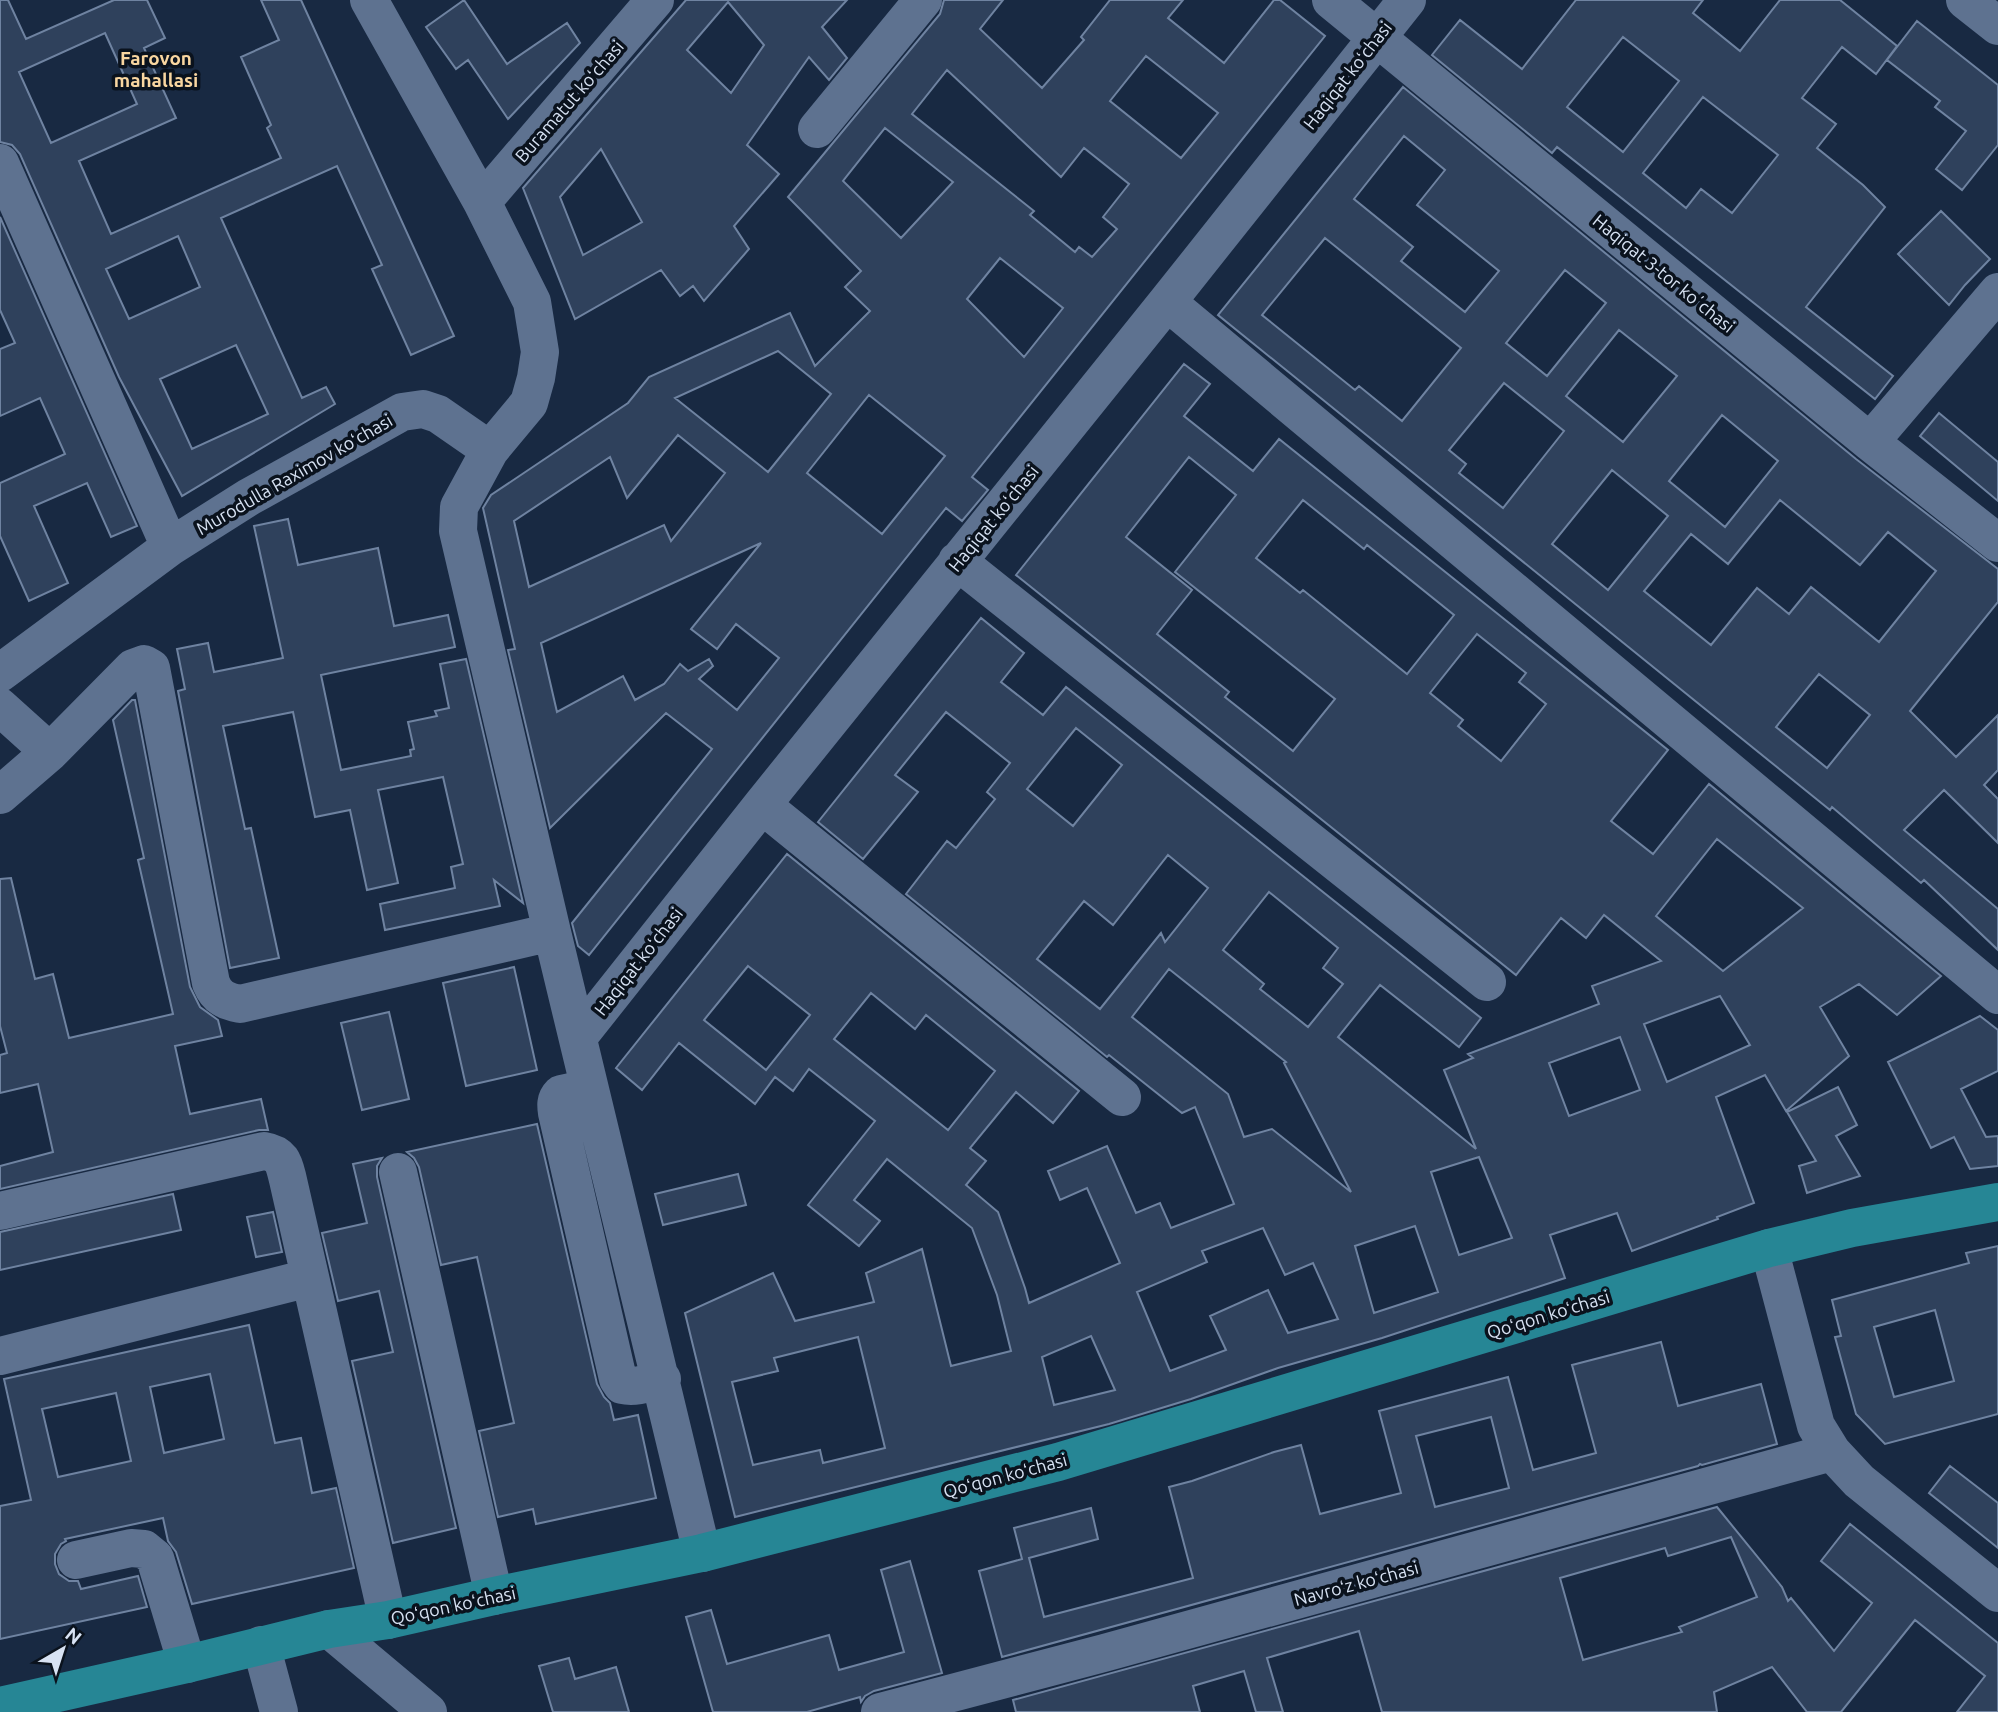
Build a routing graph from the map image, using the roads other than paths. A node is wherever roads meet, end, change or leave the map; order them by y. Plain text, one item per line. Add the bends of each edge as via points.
1 (369, 0) edge
2 (656, 0) edge
3 (923, 0) edge
4 (1331, 0) edge
5 (1407, 0) edge
6 (1965, 0) edge
7 (1998, 26) edge
8 (1377, 37) junction
9 (817, 129) dead end
10 (0, 163) edge
11 (482, 202) junction
12 (1998, 292) edge
13 (1167, 302) junction
14 (1870, 442) junction
15 (490, 450) junction
16 (1998, 543) edge
17 (170, 547) junction
18 (957, 561) junction
19 (0, 673) edge
20 (0, 707) edge
21 (50, 752) junction
22 (0, 795) edge
23 (762, 805) junction
24 (552, 932) junction
25 (1487, 982) dead end
26 (1998, 995) edge
27 (579, 1036) junction
28 (589, 1088) junction
29 (1122, 1097) dead end
30 (398, 1172) dead end
31 (1998, 1202) edge
32 (620, 1210) junction
33 (0, 1211) edge
34 (581, 1219) junction
35 (1769, 1248) junction
36 (309, 1278) junction
37 (0, 1356) edge
38 (662, 1379) junction
39 (1832, 1452) junction
40 (702, 1553) junction
41 (76, 1560) dead end
42 (1998, 1593) edge
43 (494, 1596) junction
44 (388, 1620) junction
45 (329, 1629) junction
46 (261, 1645) junction
47 (187, 1664) junction
48 (0, 1705) edge
49 (279, 1712) edge
50 (428, 1712) edge
51 (880, 1712) edge

1 - 11 street
2 - 11 street, Buramatut koʻchasi
3 - 9 street
4 - 8 street, Haqiqat 3-tor koʼchasi
5 - 8 street, Haqiqat koʻchasi
6 - 7 street
8 - 13 street, Haqiqat koʻchasi
8 - 14 street, Haqiqat 3-tor koʼchasi
10 - 17 street
11 - 15 street via 533,302 540,352 528,403
12 - 14 street
13 - 18 street, Haqiqat koʻchasi
13 - 26 street
14 - 16 street, Haqiqat 3-tor koʼchasi
15 - 17 street, Murodulla Raximov koʻchasi via 438,414 423,409 402,412
15 - 24 street via 459,507 458,531
17 - 19 street, Murodulla Raximov koʻchasi
18 - 23 street, Haqiqat koʻchasi
18 - 25 street
20 - 21 street
21 - 22 street
21 - 24 street via 133,668 144,664 151,668 211,983 221,998 240,1004
23 - 27 street, Haqiqat koʻchasi
23 - 29 street
24 - 27 street
27 - 28 street
28 - 32 street
28 - 34 street via 561,1094 556,1104
30 - 43 street
31 - 35 main road, Qoʻqon koʻchasi
32 - 34 street
32 - 38 street
33 - 36 street via 264,1151 274,1153 284,1164
34 - 38 street via 618,1380 636,1386
35 - 39 street via 1816,1426
35 - 40 main road, Qoʻqon koʻchasi via 1058,1462
36 - 37 street
36 - 44 street
38 - 40 street
39 - 42 street via 1859,1481
39 - 51 street, Navroʻz koʻchasi
40 - 43 main road, Qoʻqon koʻchasi
41 - 47 street via 131,1548 144,1549 155,1558
43 - 44 main road, Qoʻqon koʻchasi
44 - 45 main road, Qoʻqon koʻchasi
45 - 46 main road, Qoʻqon koʻchasi
45 - 50 street
46 - 47 main road, Qoʻqon koʻchasi
46 - 49 street
47 - 48 main road, Qoʻqon koʻchasi

